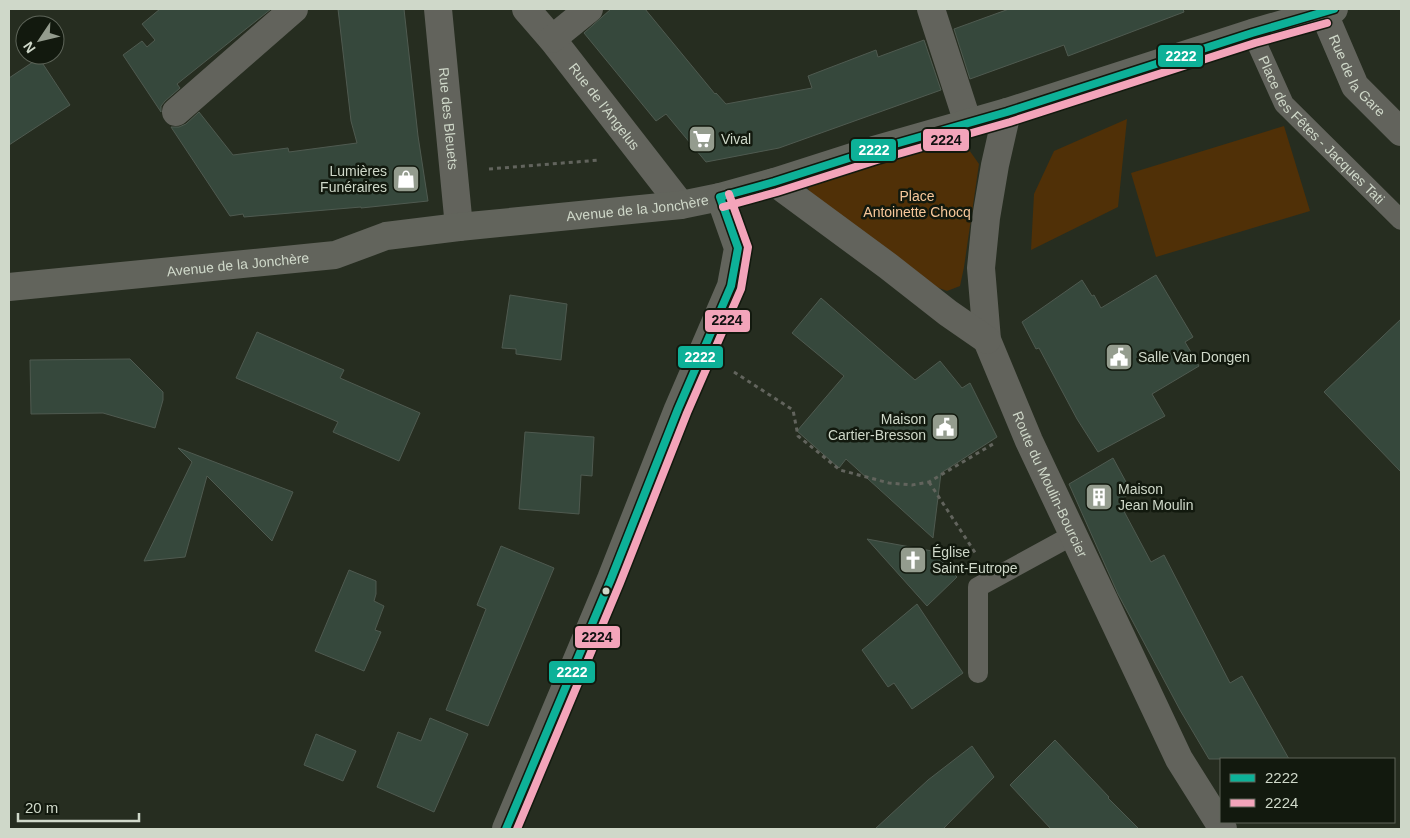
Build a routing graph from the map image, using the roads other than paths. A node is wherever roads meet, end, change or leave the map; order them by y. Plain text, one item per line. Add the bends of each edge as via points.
1 (294, 9) edge
2 (438, 9) edge
3 (526, 9) edge
4 (589, 9) edge
5 (931, 9) edge
6 (1327, 10) edge
7 (1252, 33) junction
8 (552, 39) junction
9 (176, 112) dead end
10 (1007, 112) junction
11 (968, 123) junction
12 (1401, 132) edge
13 (774, 182) junction
14 (720, 197) junction
15 (681, 205) junction
16 (1401, 220) edge
17 (459, 227) junction
18 (9, 287) edge
19 (987, 340) junction
20 (1073, 535) junction
21 (978, 673) dead end
22 (506, 829) edge
23 (1223, 829) edge

1 - 9 street
2 - 17 street, Rue des Bleuets
3 - 8 street, Rue de l'Angelus
4 - 8 street
5 - 11 street
6 - 7 main road, Avenue de la Jonchère
6 - 12 street, Rue de la Gare via 1355,86
7 - 10 main road, Avenue de la Jonchère
7 - 16 lane, Place des Fêtes - Jacques Tati via 1284,104
8 - 15 street, Rue de l'Angelus
10 - 11 main road, Avenue de la Jonchère
10 - 19 street, Route du Moulin-Bourcier via 986,218 981,268
11 - 13 main road, Avenue de la Jonchère
13 - 14 main road, Avenue de la Jonchère
13 - 19 street
14 - 15 main road, Avenue de la Jonchère
14 - 22 main road via 738,248 731,286
15 - 17 main road, Avenue de la Jonchère
17 - 18 main road, Avenue de la Jonchère via 386,236 336,255
19 - 20 street, Route du Moulin-Bourcier via 1029,442
20 - 21 lane via 978,587
20 - 23 street, Route du Moulin-Bourcier via 1179,759

